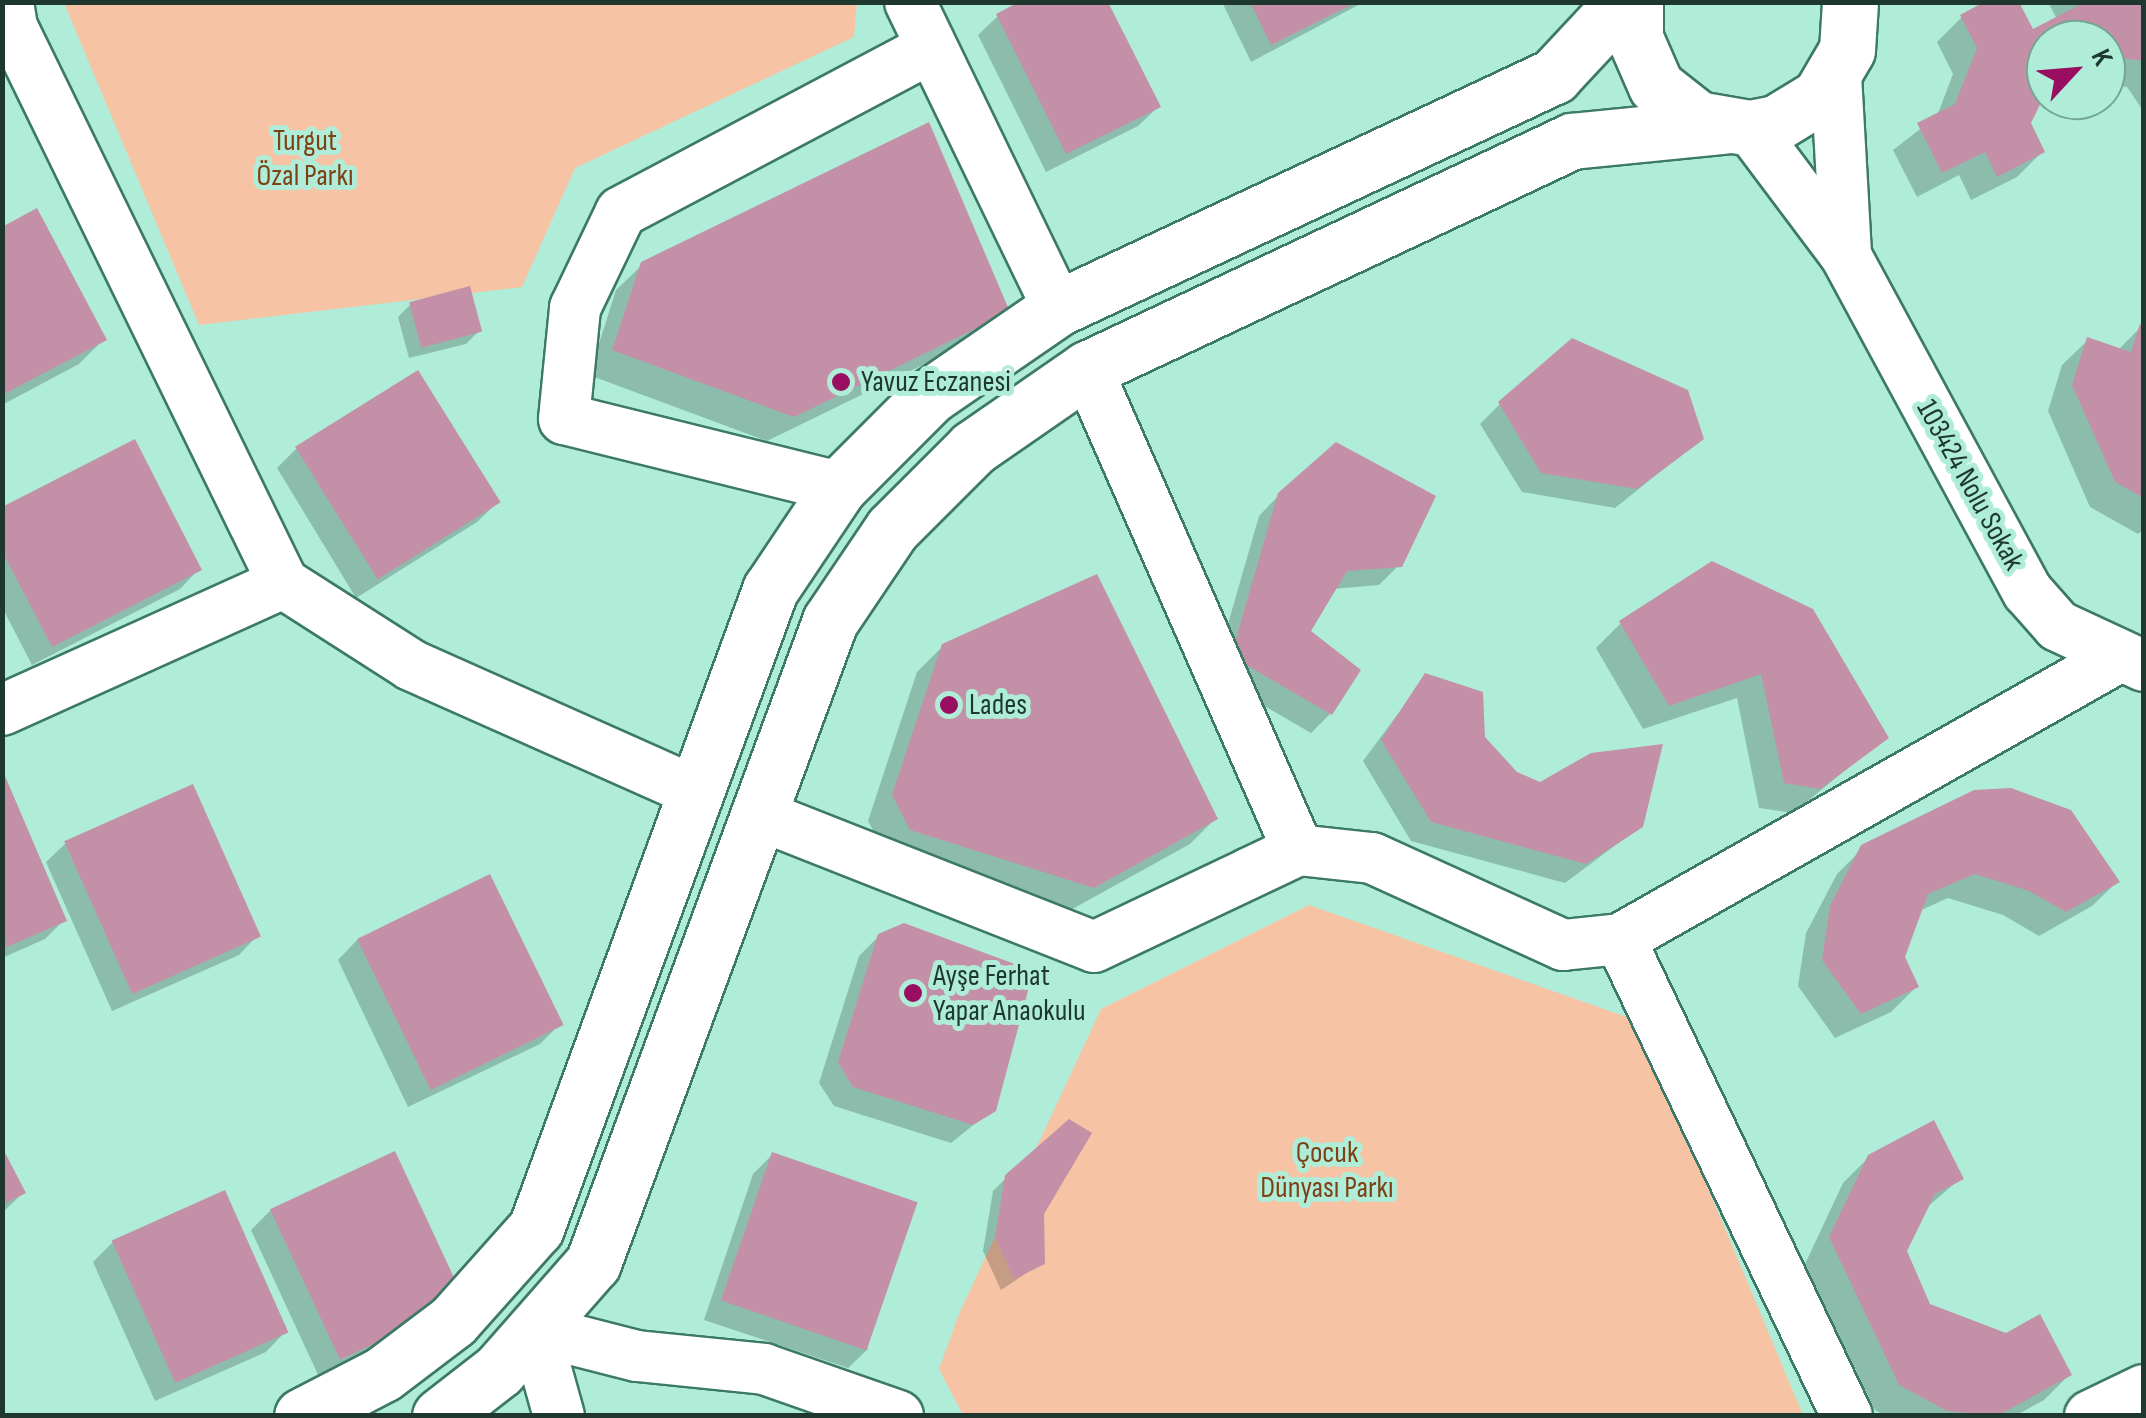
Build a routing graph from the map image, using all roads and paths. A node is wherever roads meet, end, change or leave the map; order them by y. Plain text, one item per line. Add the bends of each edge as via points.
1 (8, 2) edge
2 (910, 2) edge
3 (1622, 2) edge
4 (1635, 2) edge
5 (1888, 2) edge
6 (1845, 43) edge
7 (931, 48) junction
8 (1736, 127) junction
9 (1846, 256) junction
10 (1058, 308) junction
11 (1087, 368) junction
12 (838, 487) junction
13 (283, 584) junction
14 (2130, 662) edge
15 (2, 710) edge
16 (694, 790) junction
17 (757, 814) junction
18 (1298, 850) junction
19 (1620, 939) junction
20 (535, 1330) junction
21 (2144, 1390) edge
22 (302, 1416) edge
23 (440, 1416) edge
24 (559, 1416) edge
25 (898, 1416) edge
26 (1847, 1416) edge
27 (2090, 1416) edge

1 - 13 street via 12,26
2 - 7 street
3 - 10 street via 1554,76
4 - 8 street via 1634,38 1656,86 1698,118
5 - 6 street
6 - 8 street via 1800,112
6 - 9 street, 103424 Nolu Sokak
7 - 10 street
7 - 12 street via 621,212 575,308 564,419
8 - 9 street, 103424 Nolu Sokak
8 - 11 street via 1572,142
9 - 14 street, 103424 Nolu Sokak via 2028,592 2058,626
10 - 12 street via 930,396
11 - 17 street via 973,448 892,530 830,621
11 - 18 street
12 - 16 street via 770,590
13 - 15 street
13 - 16 street via 411,665
14 - 19 street
16 - 22 street via 536,1228 453,1321 384,1374
17 - 18 street via 1094,947
17 - 20 street via 594,1264
18 - 19 street via 1372,858 1564,945
19 - 26 street
20 - 23 street
20 - 24 street
20 - 25 street via 637,1356 764,1368
21 - 27 street

